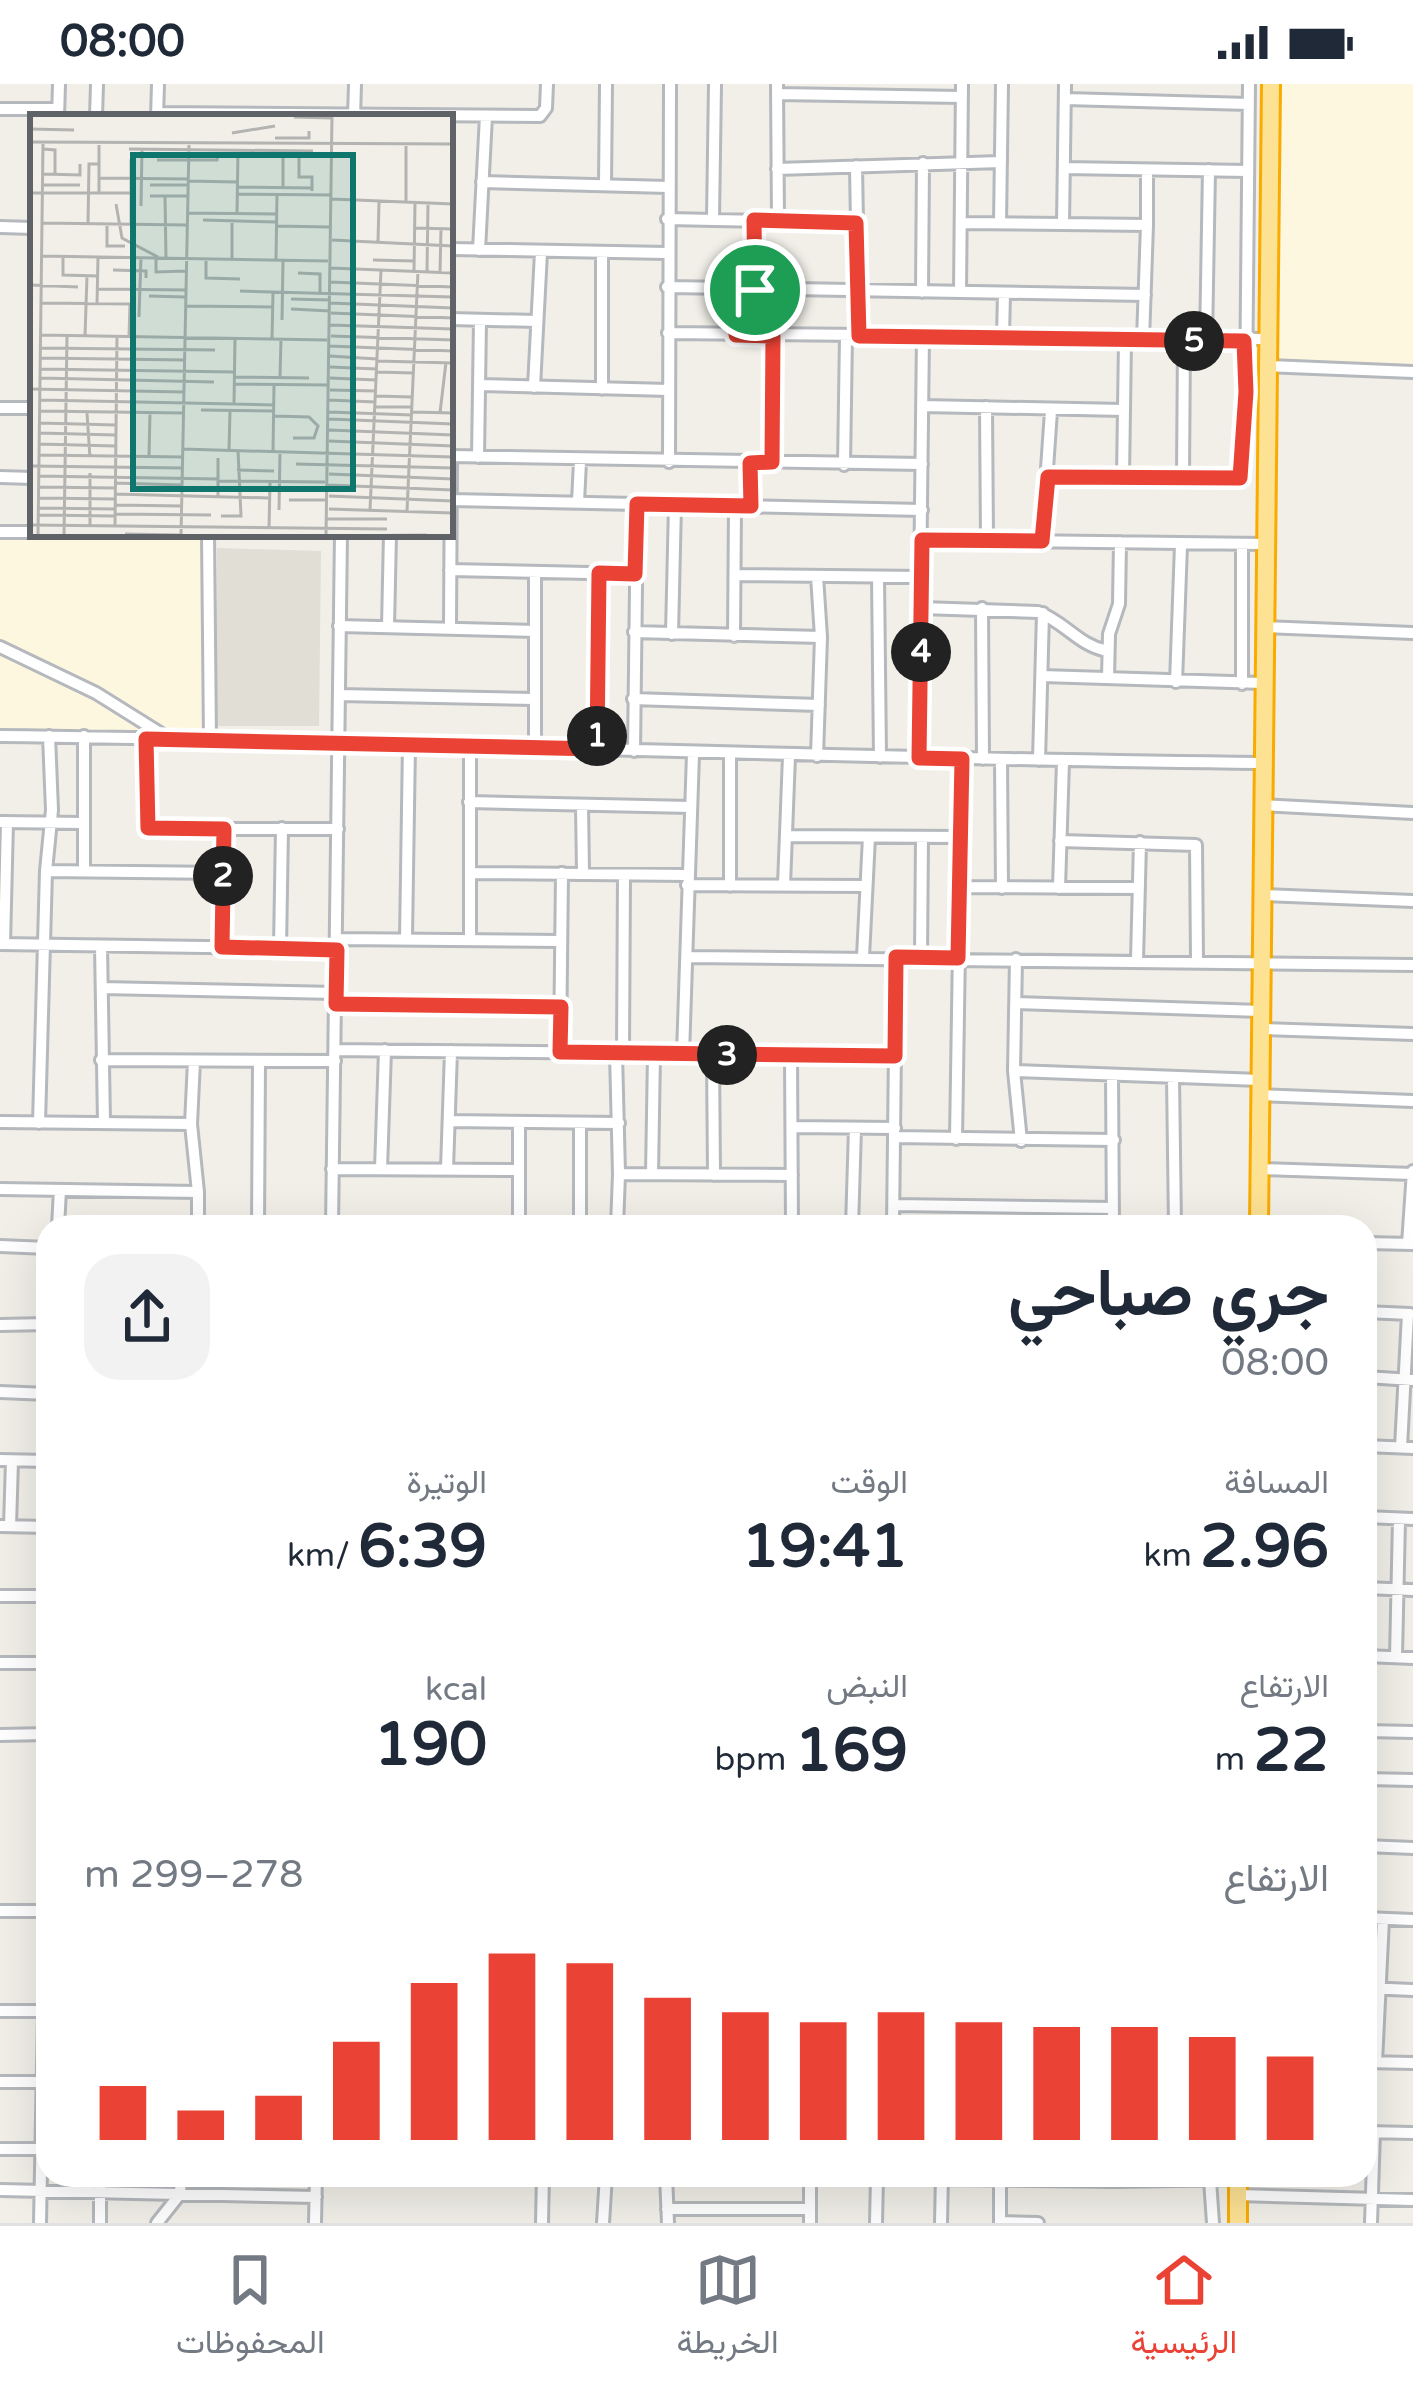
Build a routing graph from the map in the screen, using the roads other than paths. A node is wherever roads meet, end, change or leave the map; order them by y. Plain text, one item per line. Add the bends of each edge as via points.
1 (59, 84) edge
2 (97, 84) edge
3 (158, 84) edge
4 (355, 84) edge
5 (547, 84) edge
6 (606, 84) edge
7 (670, 84) edge
8 (715, 84) edge
9 (1002, 84) edge
10 (1065, 84) edge
11 (1249, 84) edge
12 (1271, 84) edge
13 (777, 89) edge
14 (962, 90) edge
15 (1065, 99) junction
16 (1249, 104) junction
17 (0, 109) edge
18 (58, 113) edge
19 (96, 114) edge
20 (157, 114) edge
21 (354, 114) edge
22 (453, 116) edge
23 (486, 116) junction
24 (1001, 162) junction
25 (923, 163) junction
26 (961, 163) junction
27 (856, 166) junction
28 (777, 169) junction
29 (1064, 169) junction
30 (1147, 170) junction
31 (1209, 170) junction
32 (1248, 171) junction
33 (482, 182) junction
34 (605, 185) junction
35 (668, 187) junction
36 (667, 219) junction
37 (712, 219) junction
38 (754, 220) junction
39 (778, 220) junction
40 (856, 223) junction
41 (961, 223) junction
42 (1000, 223) junction
43 (1063, 224) junction
44 (1147, 225) junction
45 (0, 227) edge
46 (30, 228) edge
47 (453, 249) edge
48 (479, 250) junction
49 (541, 251) junction
50 (602, 253) junction
51 (667, 253) junction
52 (667, 287) junction
53 (736, 289) junction
54 (755, 290) junction
55 (859, 292) junction
56 (922, 292) junction
57 (960, 292) junction
58 (1004, 292) junction
59 (1145, 295) junction
60 (453, 319) edge
61 (480, 320) junction
62 (537, 321) junction
63 (668, 333) junction
64 (736, 335) junction
65 (923, 335) junction
66 (773, 336) junction
67 (852, 336) junction
68 (1003, 337) junction
69 (1267, 339) junction
70 (1125, 340) junction
71 (1143, 340) junction
72 (1184, 341) junction
73 (1206, 341) junction
74 (1244, 341) junction
75 (1267, 366) junction
76 (1413, 372) edge
77 (481, 385) junction
78 (534, 387) junction
79 (602, 389) junction
80 (669, 390) junction
81 (923, 406) junction
82 (986, 407) junction
83 (1124, 410) junction
84 (1051, 411) junction
85 (453, 456) edge
86 (478, 457) junction
87 (580, 461) junction
88 (669, 462) junction
89 (772, 462) junction
90 (750, 463) junction
91 (922, 464) junction
92 (1267, 464) junction
93 (844, 465) junction
94 (1243, 465) junction
95 (0, 477) edge
96 (1048, 477) junction
97 (1123, 477) junction
98 (1183, 477) junction
99 (30, 478) edge
100 (453, 500) edge
101 (578, 502) junction
102 (637, 504) junction
103 (675, 505) junction
104 (735, 506) junction
105 (751, 506) junction
106 (922, 511) junction
107 (208, 537) edge
108 (341, 537) edge
109 (390, 537) edge
110 (451, 537) edge
111 (922, 540) junction
112 (987, 541) junction
113 (1042, 541) junction
114 (1120, 542) junction
115 (1264, 544) junction
116 (1181, 545) junction
117 (1243, 546) junction
118 (450, 570) junction
119 (535, 572) junction
120 (599, 573) junction
121 (635, 574) junction
122 (735, 575) junction
123 (817, 576) junction
124 (878, 577) junction
125 (922, 577) junction
126 (922, 608) junction
127 (982, 608) junction
128 (1042, 613) junction
129 (339, 626) junction
130 (388, 627) junction
131 (450, 627) junction
132 (1263, 627) junction
133 (535, 631) junction
134 (634, 632) junction
135 (1413, 633) edge
136 (672, 634) junction
137 (734, 636) junction
138 (821, 637) junction
139 (0, 647) edge
140 (1107, 651) junction
141 (1042, 676) junction
142 (1108, 678) junction
143 (1176, 682) junction
144 (1263, 683) junction
145 (1242, 684) junction
146 (339, 695) junction
147 (534, 699) junction
148 (633, 699) junction
149 (819, 705) junction
150 (0, 736) edge
151 (50, 736) junction
152 (84, 736) junction
153 (146, 739) junction
154 (171, 740) junction
155 (210, 741) junction
156 (339, 742) junction
157 (409, 744) junction
158 (470, 747) junction
159 (535, 748) junction
160 (597, 749) junction
161 (634, 751) junction
162 (693, 754) junction
163 (730, 755) junction
164 (789, 756) junction
165 (817, 756) junction
166 (880, 757) junction
167 (919, 758) junction
168 (983, 758) junction
169 (962, 759) junction
170 (1001, 759) junction
171 (1039, 760) junction
172 (1063, 760) junction
173 (1261, 764) junction
174 (469, 802) junction
175 (582, 805) junction
176 (1261, 806) junction
177 (691, 807) junction
178 (1413, 813) edge
179 (3, 822) edge
180 (51, 822) junction
181 (84, 824) junction
182 (282, 828) junction
183 (224, 829) junction
184 (338, 829) junction
185 (787, 836) junction
186 (868, 837) junction
187 (922, 837) junction
188 (961, 837) junction
189 (1060, 841) junction
190 (1140, 842) junction
191 (84, 871) junction
192 (3, 872) edge
193 (46, 872) junction
194 (562, 873) junction
195 (583, 873) junction
196 (224, 874) junction
197 (470, 874) junction
198 (624, 874) junction
199 (687, 880) junction
200 (784, 885) junction
201 (730, 886) junction
202 (866, 886) junction
203 (961, 887) junction
204 (1002, 888) junction
205 (1059, 888) junction
206 (1139, 888) junction
207 (1262, 895) junction
208 (1413, 901) edge
209 (406, 938) junction
210 (470, 939) junction
211 (560, 941) junction
212 (2, 944) edge
213 (337, 944) junction
214 (44, 945) junction
215 (101, 946) junction
216 (222, 947) junction
217 (280, 948) junction
218 (687, 957) junction
219 (863, 957) junction
220 (896, 957) junction
221 (921, 958) junction
222 (958, 958) junction
223 (1016, 959) junction
224 (1137, 960) junction
225 (1197, 961) junction
226 (1262, 963) junction
227 (1413, 965) edge
228 (102, 988) junction
229 (336, 999) junction
230 (1016, 1004) junction
231 (561, 1007) junction
232 (1261, 1020) junction
233 (1413, 1034) edge
234 (385, 1050) junction
235 (451, 1051) junction
236 (560, 1052) junction
237 (620, 1053) junction
238 (654, 1054) junction
239 (683, 1054) junction
240 (713, 1054) junction
241 (335, 1055) junction
242 (791, 1056) junction
243 (895, 1056) junction
244 (101, 1060) junction
245 (194, 1061) junction
246 (259, 1061) junction
247 (1014, 1071) junction
248 (1112, 1076) junction
249 (1173, 1077) junction
250 (1260, 1088) junction
251 (1413, 1101) edge
252 (448, 1121) junction
253 (0, 1122) edge
254 (104, 1122) junction
255 (39, 1123) junction
256 (519, 1123) junction
257 (619, 1123) junction
258 (190, 1124) junction
259 (580, 1124) junction
260 (793, 1127) junction
261 (855, 1128) junction
262 (895, 1132) junction
263 (956, 1139) junction
264 (1114, 1140) junction
265 (1021, 1141) junction
266 (332, 1169) junction
267 (381, 1169) junction
268 (447, 1169) junction
269 (1260, 1169) junction
270 (519, 1171) junction
271 (1413, 1173) edge
272 (620, 1174) junction
273 (652, 1174) junction
274 (714, 1174) junction
275 (792, 1175) junction
276 (0, 1189) edge
277 (60, 1190) junction
278 (199, 1192) junction
279 (895, 1205) junction
280 (1113, 1208) junction
281 (59, 1215) edge
282 (198, 1215) edge
283 (258, 1215) edge
284 (332, 1215) edge
285 (519, 1215) edge
286 (580, 1215) edge
287 (617, 1215) edge
288 (791, 1215) edge
289 (853, 1215) edge
290 (894, 1215) edge
291 (1113, 1215) edge
292 (1175, 1215) edge
293 (1259, 1215) edge
294 (1377, 1243) edge
295 (1411, 1244) edge
296 (0, 1246) edge
297 (36, 1248) edge
298 (1377, 1313) edge
299 (1410, 1314) edge
300 (0, 1324) edge
301 (36, 1324) edge
302 (1377, 1378) edge
303 (1409, 1380) edge
304 (0, 1392) edge
305 (36, 1394) edge
306 (1377, 1446) edge
307 (1407, 1447) edge
308 (6, 1461) edge
309 (1377, 1518) edge
310 (1399, 1519) junction
311 (1413, 1519) edge
312 (5, 1526) edge
313 (36, 1527) edge
314 (1377, 1588) edge
315 (1395, 1589) junction
316 (1413, 1590) edge
317 (0, 1596) edge
318 (36, 1596) edge
319 (1377, 1657) edge
320 (1396, 1657) junction
321 (1413, 1658) edge
322 (0, 1663) edge
323 (36, 1663) edge
324 (1377, 1731) edge
325 (1413, 1732) edge
326 (36, 1734) edge
327 (0, 1735) edge
328 (1377, 1779) edge
329 (1413, 1780) edge
330 (1377, 1846) edge
331 (1413, 1848) edge
332 (0, 1911) edge
333 (36, 1911) edge
334 (1377, 1919) edge
335 (1384, 1919) junction
336 (1413, 1920) edge
337 (1379, 1989) junction
338 (1413, 1990) edge
339 (1377, 2007) edge
340 (0, 2011) edge
341 (36, 2011) edge
342 (1377, 2062) edge
343 (1413, 2063) edge
344 (0, 2082) edge
345 (36, 2082) edge
346 (1377, 2132) edge
347 (1413, 2133) edge
348 (0, 2149) edge
349 (36, 2149) edge
350 (40, 2187) edge
351 (100, 2187) edge
352 (180, 2187) edge
353 (316, 2187) edge
354 (543, 2187) edge
355 (602, 2187) edge
356 (878, 2187) edge
357 (942, 2187) edge
358 (1000, 2187) edge
359 (1210, 2187) edge
360 (1238, 2187) edge
361 (1274, 2187) edge
362 (1372, 2187) edge
363 (0, 2190) edge
364 (100, 2191) junction
365 (40, 2192) junction
366 (180, 2194) junction
367 (316, 2197) junction
368 (1372, 2198) junction
369 (1413, 2200) edge
370 (668, 2216) edge
371 (810, 2216) edge
372 (1000, 2222) edge
373 (40, 2223) edge
374 (100, 2223) edge
375 (157, 2223) edge
376 (315, 2223) edge
377 (542, 2223) edge
378 (603, 2223) edge
379 (876, 2223) edge
380 (941, 2223) edge
381 (1038, 2223) edge
382 (1213, 2223) edge
383 (1238, 2223) edge
384 (1371, 2223) edge

1 - 18 street
2 - 19 street
3 - 20 street
4 - 21 street
5 - 23 street via 541,116
6 - 34 street
7 - 35 street
8 - 37 street
9 - 24 street
10 - 15 street
11 - 16 street
12 - 69 highway
13 - 14 street
13 - 28 street
14 - 26 street
15 - 16 street
15 - 29 street
16 - 32 street
17 - 18 street
22 - 23 street
23 - 33 street
24 - 26 street
24 - 42 street
25 - 26 street
25 - 27 street
25 - 56 street
26 - 41 street
27 - 28 street
27 - 40 street
28 - 39 street
29 - 30 street
29 - 43 street
30 - 31 street
30 - 44 street
31 - 32 street
31 - 73 street
32 - 74 street
33 - 34 street
33 - 48 street
34 - 35 street
35 - 36 street
36 - 37 street
36 - 51 street
37 - 38 street
38 - 39 street
38 - 54 street
39 - 40 street
40 - 55 street
41 - 42 street
41 - 57 street
42 - 43 street
43 - 44 street
44 - 59 street
45 - 46 street
47 - 48 street
48 - 49 street
49 - 50 street
49 - 62 street
50 - 51 street
50 - 79 street
51 - 52 street
52 - 53 street
52 - 63 street
53 - 54 street
53 - 64 street
54 - 55 street
55 - 56 street
55 - 67 street
56 - 57 street
57 - 58 street
58 - 59 street
58 - 68 street
59 - 71 street
60 - 61 street
61 - 62 street
61 - 77 street
62 - 78 street
63 - 64 street
63 - 80 street
64 - 66 street
65 - 67 street
65 - 68 street
65 - 81 street
66 - 67 street
66 - 89 street
67 - 93 street
68 - 70 street
69 - 74 street
69 - 75 highway
70 - 71 street
70 - 83 street
71 - 72 street
72 - 73 street
72 - 98 street
73 - 74 street
74 - 94 street
75 - 76 street
75 - 92 highway
77 - 78 street
77 - 86 street
78 - 79 street
79 - 80 street
80 - 88 street
81 - 82 street
81 - 91 street
82 - 84 street
82 - 112 street
83 - 84 street
83 - 97 street
84 - 96 street
85 - 86 street
86 - 87 street
87 - 88 street
87 - 101 street
88 - 90 street
89 - 90 street
89 - 93 street
90 - 105 street
91 - 93 street
91 - 106 street
92 - 94 street
92 - 115 highway
94 - 98 street via 1240,478
95 - 99 street
96 - 97 street
96 - 113 street
97 - 98 street
100 - 101 street
101 - 102 street
102 - 103 street
102 - 121 street
103 - 104 street
103 - 136 street
104 - 105 street
104 - 122 street
105 - 106 street
106 - 111 street
107 - 155 street
108 - 129 street
109 - 130 street
110 - 118 street
111 - 112 street
111 - 125 street
112 - 113 street
113 - 114 street
114 - 116 street
114 - 140 street via 1119,604
115 - 117 street
115 - 132 highway
116 - 117 street
116 - 143 street
117 - 145 street
118 - 119 street
118 - 131 street
119 - 120 street
119 - 133 street
120 - 121 street
120 - 160 street
121 - 134 street
122 - 123 street
122 - 137 street
123 - 124 street
123 - 138 street
124 - 125 street
124 - 166 street
125 - 126 street
126 - 127 street
126 - 167 street
127 - 128 street
127 - 168 street
128 - 140 street via 1085,646
128 - 141 street
129 - 130 street
129 - 146 street
130 - 131 street
131 - 133 street
132 - 135 street
132 - 144 highway
133 - 147 street
134 - 136 street
134 - 148 street
136 - 137 street
137 - 138 street
138 - 149 street
139 - 154 street
140 - 142 street
141 - 142 street
141 - 171 street
142 - 143 street
143 - 145 street
144 - 145 street
144 - 173 highway
146 - 147 street
146 - 156 street
147 - 159 street
148 - 149 street
148 - 161 street
149 - 165 street
150 - 151 street
151 - 152 street
151 - 180 street
152 - 153 street
152 - 181 street
153 - 154 street
153 - 183 street via 148,828
154 - 155 street
155 - 156 street
156 - 157 street
156 - 184 street
157 - 158 street
157 - 209 street
158 - 159 street
158 - 174 street
159 - 160 street
160 - 161 street
161 - 162 street
162 - 163 street
162 - 177 street
163 - 164 street
163 - 201 street
164 - 165 street
164 - 185 street
165 - 166 street
166 - 167 street
167 - 169 street
168 - 169 street
168 - 170 street
169 - 188 street
170 - 171 street
170 - 204 street
171 - 172 street
172 - 173 street
172 - 189 street
173 - 176 highway
174 - 175 street
174 - 197 street
175 - 177 street
175 - 195 street
176 - 178 street
176 - 207 highway
177 - 199 street
179 - 180 street
179 - 192 street
180 - 181 street
180 - 193 street
181 - 191 street
182 - 183 street
182 - 184 street
182 - 217 street
183 - 196 street
184 - 213 street
185 - 186 street
185 - 200 street
186 - 187 street
186 - 202 street
187 - 188 street
187 - 221 street
188 - 203 street
189 - 190 street
189 - 205 street
190 - 206 street
190 - 225 street via 1198,848
191 - 193 street
191 - 196 street
192 - 212 street
193 - 214 street
194 - 195 street
194 - 197 street
194 - 211 street
195 - 198 street
196 - 216 street
197 - 210 street
198 - 199 street
198 - 237 street
199 - 201 street
199 - 218 street
200 - 201 street
200 - 202 street
202 - 219 street
203 - 204 street
203 - 222 street
204 - 205 street
205 - 206 street
206 - 224 street
207 - 208 street
207 - 226 highway
209 - 210 street
209 - 213 street
210 - 211 street
211 - 231 street
212 - 214 street
213 - 217 street
213 - 229 street
214 - 215 street
214 - 255 street
215 - 216 street
215 - 228 street
216 - 217 street
218 - 219 street
218 - 239 street
219 - 220 street
220 - 221 street
220 - 243 street
221 - 222 street
222 - 223 street
222 - 263 street
223 - 224 street
223 - 230 street
224 - 225 street
225 - 226 street
226 - 227 street
226 - 232 highway
228 - 229 street
228 - 244 street
229 - 231 street
229 - 241 street
230 - 232 street
230 - 247 street
231 - 236 street
232 - 233 street
232 - 250 highway
234 - 235 street
234 - 241 street
234 - 267 street
235 - 236 street
235 - 252 street
236 - 237 street
237 - 238 street
237 - 257 street
238 - 239 street
238 - 273 street
239 - 240 street
240 - 242 street
240 - 274 street
241 - 246 street
241 - 266 street
242 - 243 street
242 - 260 street
243 - 262 street
244 - 245 street
244 - 254 street
245 - 246 street
245 - 258 street
246 - 283 street
247 - 248 street
247 - 265 street
248 - 249 street
248 - 264 street
249 - 250 street
249 - 292 street
250 - 251 street
250 - 269 highway
252 - 256 street
252 - 268 street
253 - 255 street
254 - 255 street
254 - 258 street
256 - 259 street
256 - 270 street
257 - 259 street
257 - 272 street
258 - 278 street
259 - 286 street
260 - 261 street
260 - 275 street
261 - 262 street
261 - 289 street
262 - 263 street
262 - 279 street
263 - 265 street
264 - 265 street
264 - 280 street
266 - 267 street
266 - 284 street
267 - 268 street
268 - 270 street
269 - 271 street
269 - 293 highway
270 - 285 street
271 - 295 street
272 - 273 street
272 - 287 street
273 - 274 street
274 - 275 street
275 - 288 street
276 - 277 street
277 - 278 street
277 - 281 street
278 - 282 street
279 - 280 street
279 - 290 street
280 - 291 street
294 - 295 street
296 - 297 street
298 - 299 street
299 - 303 street
300 - 301 street
302 - 303 street
303 - 307 street
304 - 305 street
306 - 307 street
308 - 312 street
309 - 310 street
310 - 311 street
310 - 315 street
312 - 313 street
314 - 315 street
315 - 316 street
315 - 320 street
317 - 318 street
319 - 320 street
320 - 321 street
322 - 323 street
324 - 325 street
326 - 327 street
328 - 329 street
330 - 331 street
332 - 333 street
334 - 335 street
335 - 336 street
335 - 337 street
337 - 338 street
337 - 339 street
340 - 341 street
342 - 343 street
344 - 345 street
346 - 347 street
348 - 349 street
350 - 365 street
351 - 364 street
352 - 366 street
353 - 367 street
354 - 377 street
355 - 378 street
356 - 379 street
357 - 380 street
358 - 372 street
359 - 382 street
360 - 383 highway
361 - 368 street
362 - 368 street
363 - 365 street
364 - 365 street
364 - 366 street
364 - 374 street
365 - 373 street
366 - 367 street
366 - 375 street
367 - 376 street
368 - 369 street
368 - 384 street
370 - 371 street
372 - 381 street

